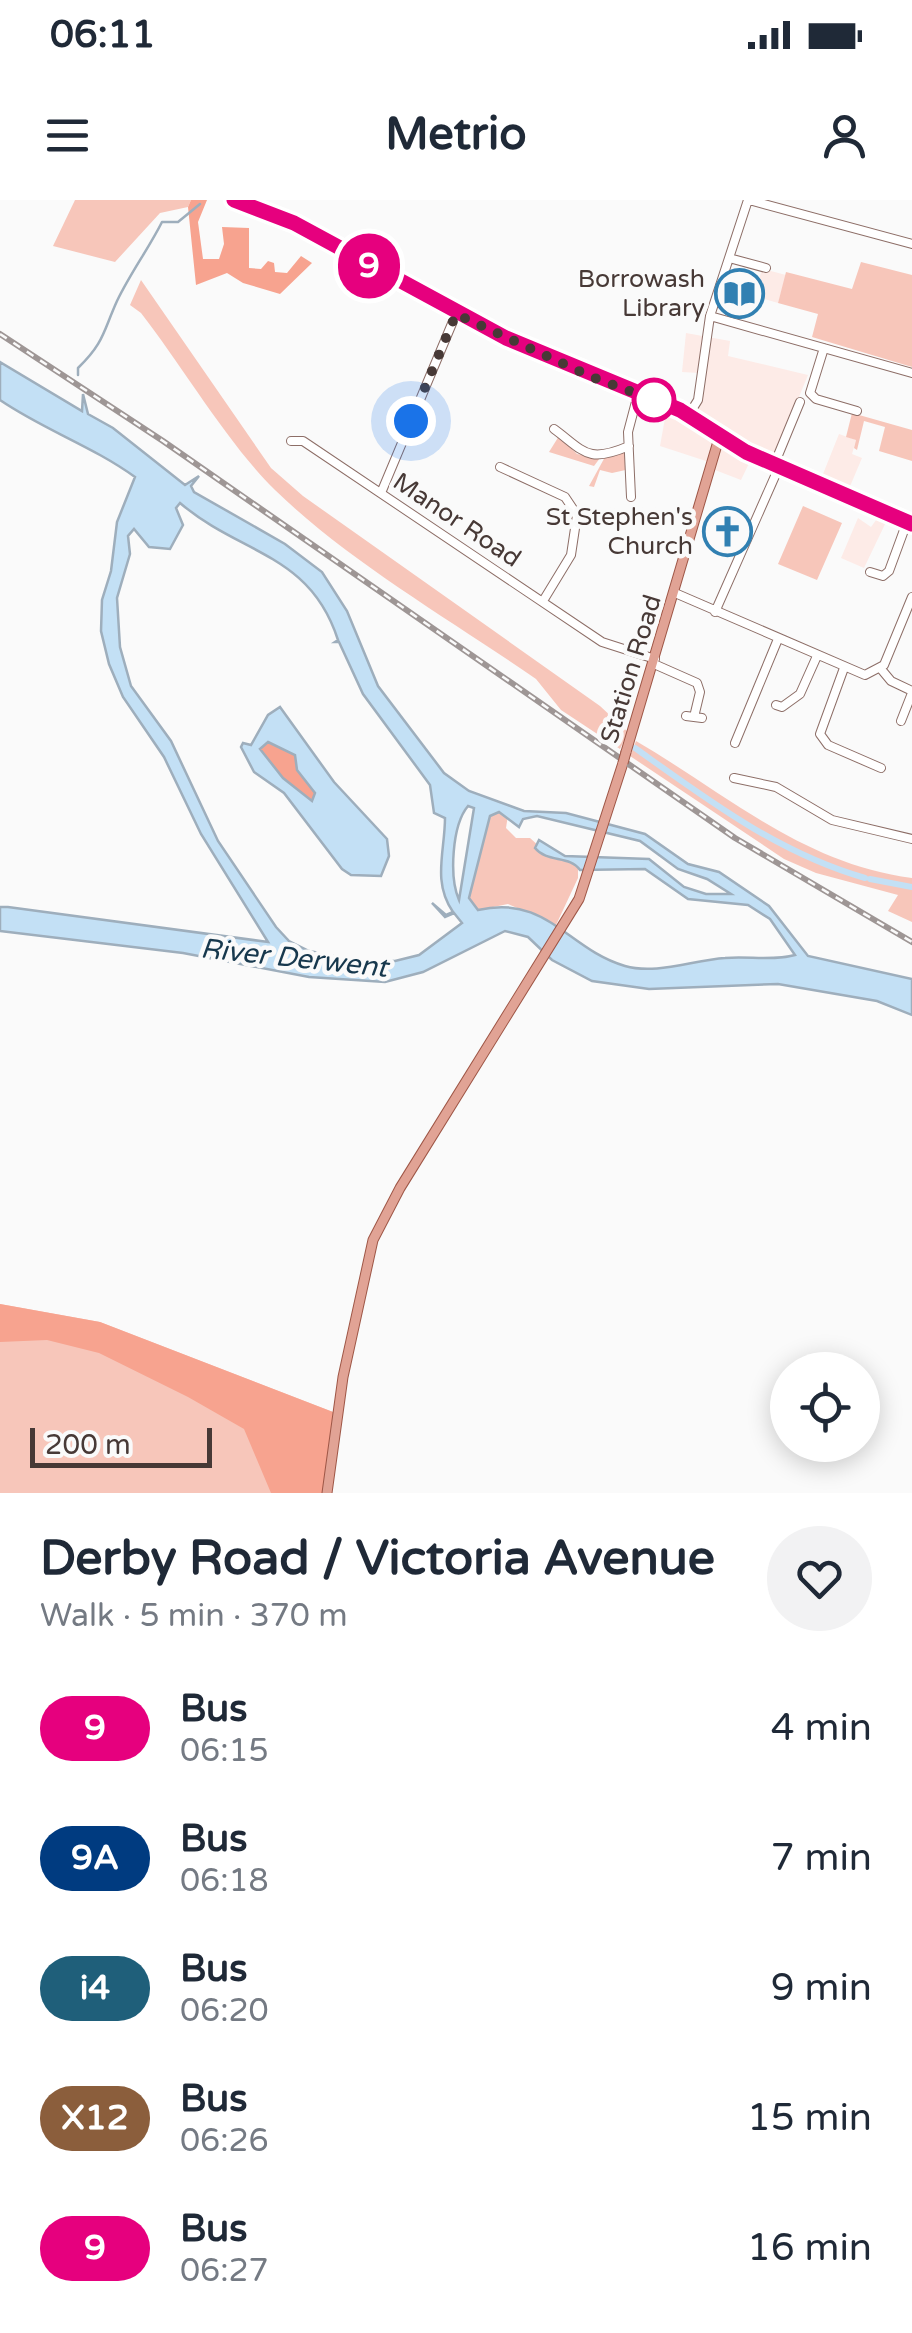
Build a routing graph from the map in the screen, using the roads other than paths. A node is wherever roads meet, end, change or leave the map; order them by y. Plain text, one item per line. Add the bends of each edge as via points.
1 (234, 200) edge
2 (749, 200) edge
3 (912, 244) edge
4 (729, 258) junction
5 (766, 268) dead end
6 (456, 314) junction
7 (710, 316) junction
8 (824, 348) junction
9 (912, 373) edge
10 (638, 394) junction
11 (800, 402) dead end
12 (852, 406) dead end
13 (688, 416) junction
14 (554, 429) dead end
15 (719, 438) junction
16 (291, 441) dead end
17 (629, 446) junction
18 (776, 466) junction
19 (506, 467) dead end
20 (381, 493) junction
21 (632, 496) dead end
22 (910, 522) edge
23 (870, 572) dead end
24 (675, 593) junction
25 (912, 597) edge
26 (543, 601) junction
27 (715, 612) junction
28 (901, 626) junction
29 (912, 630) edge
30 (778, 639) junction
31 (817, 656) junction
32 (654, 661) junction
33 (844, 668) junction
34 (882, 669) junction
35 (912, 692) edge
36 (776, 704) dead end
37 (694, 717) dead end
38 (901, 721) dead end
39 (735, 743) dead end
40 (881, 768) dead end
41 (734, 778) dead end
42 (912, 839) edge
43 (327, 1493) edge

1 - 6 main road via 306,229
2 - 3 street
2 - 4 street
4 - 5 street
4 - 7 street
6 - 10 main road
6 - 20 street
7 - 8 street
7 - 13 street via 698,400
8 - 9 street
8 - 12 street via 810,393
10 - 13 main road
10 - 17 street
11 - 18 street
13 - 15 main road
14 - 17 street via 586,453
15 - 18 main road
15 - 24 main road, Station Road
16 - 20 street, Manor Road via 303,441
17 - 21 street
18 - 22 main road
18 - 27 street
19 - 26 street via 564,497 577,515 571,555
20 - 26 street, Manor Road
22 - 23 street via 887,574
24 - 27 street
24 - 32 main road, Station Road
25 - 28 street
26 - 32 street, Manor Road via 608,645
27 - 30 street
28 - 29 street
28 - 34 street
30 - 31 street
30 - 39 street
31 - 33 street
31 - 36 street via 800,694 782,707
32 - 37 street, Manor Road via 697,683
32 - 43 main road, Station Road via 589,876 373,1240 343,1377
33 - 34 street via 865,674
33 - 40 street via 820,734 828,745
34 - 35 street
35 - 38 street
41 - 42 street via 753,777 833,816

